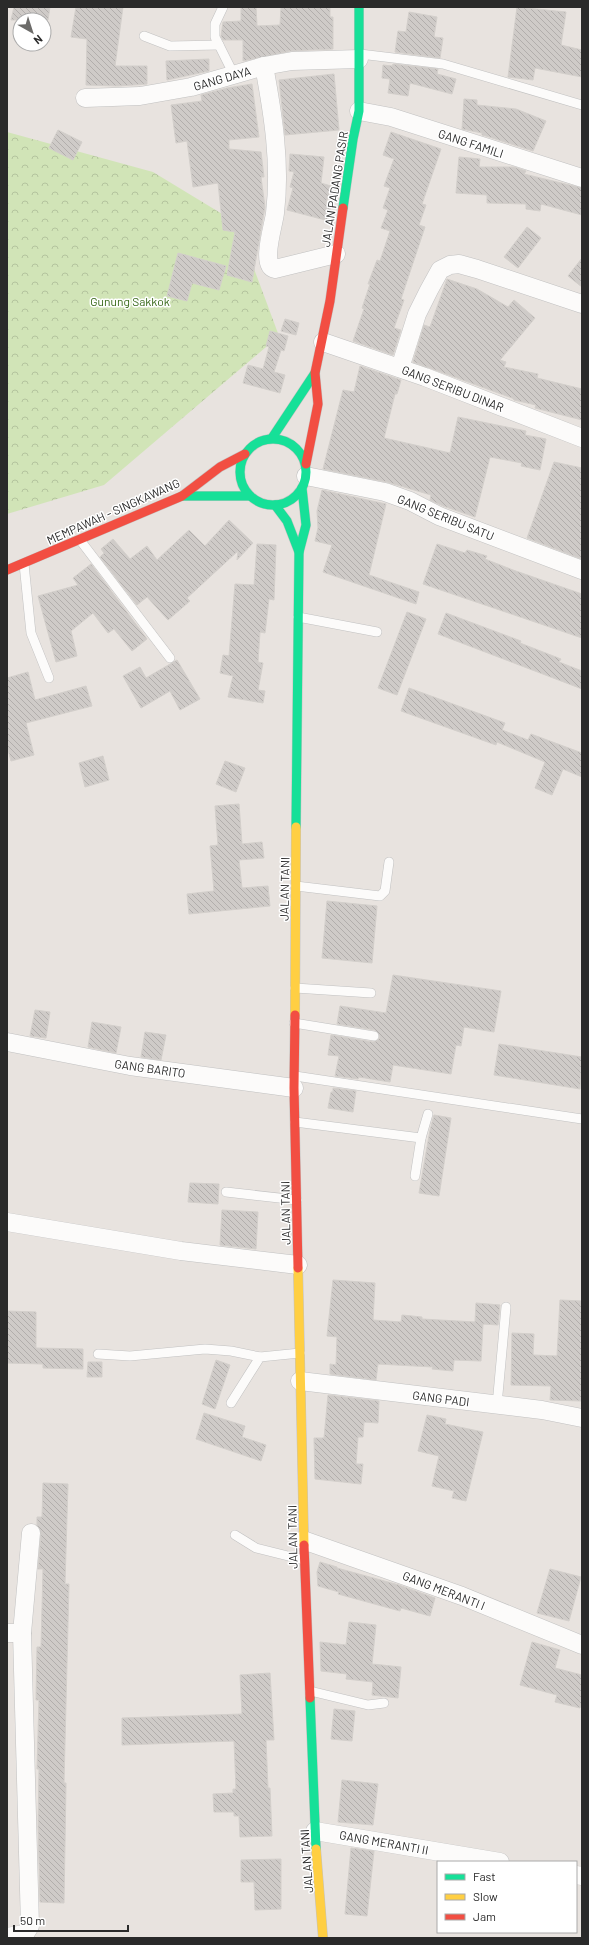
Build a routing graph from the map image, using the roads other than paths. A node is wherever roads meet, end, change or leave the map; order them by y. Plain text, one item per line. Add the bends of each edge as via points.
1 (223, 7) edge
2 (359, 7) edge
3 (144, 36) dead end
4 (219, 45) junction
5 (359, 57) junction
6 (264, 66) junction
7 (234, 75) junction
8 (85, 98) dead end
9 (582, 105) edge
10 (359, 111) junction
11 (582, 178) edge
12 (336, 254) junction
13 (582, 304) edge
14 (323, 342) junction
15 (400, 368) junction
16 (315, 373) junction
17 (272, 438) junction
18 (582, 438) edge
19 (245, 454) junction
20 (305, 476) junction
21 (182, 496) junction
22 (250, 496) junction
23 (275, 505) junction
24 (79, 540) junction
25 (299, 552) junction
26 (24, 564) junction
27 (7, 570) edge
28 (582, 570) edge
29 (298, 617) junction
30 (377, 632) dead end
31 (170, 658) dead end
32 (49, 678) dead end
33 (388, 862) dead end
34 (296, 886) junction
35 (295, 988) junction
36 (371, 993) dead end
37 (294, 1023) junction
38 (374, 1036) dead end
39 (7, 1042) edge
40 (295, 1082) junction
41 (428, 1114) dead end
42 (582, 1119) edge
43 (295, 1122) junction
44 (421, 1138) junction
45 (415, 1176) dead end
46 (226, 1192) dead end
47 (296, 1200) junction
48 (7, 1222) edge
49 (298, 1265) junction
50 (506, 1307) dead end
51 (300, 1353) junction
52 (98, 1354) dead end
53 (260, 1357) junction
54 (300, 1381) junction
55 (231, 1403) dead end
56 (497, 1405) junction
57 (582, 1418) edge
58 (31, 1533) dead end
59 (234, 1535) dead end
60 (303, 1540) junction
61 (304, 1560) junction
62 (15, 1633) edge
63 (582, 1645) edge
64 (310, 1690) junction
65 (384, 1703) dead end
66 (316, 1831) junction
67 (494, 1861) edge
68 (7, 1937) edge
69 (323, 1938) edge

1 - 4 lane via 215,24 215,37
2 - 5 main road, JALAN PADANG PASIR
3 - 4 lane via 170,46
4 - 7 lane
5 - 6 street, GANG DAYA via 292,61
5 - 9 lane via 443,64
5 - 10 main road, JALAN PADANG PASIR
6 - 7 street, GANG DAYA
6 - 12 street via 271,104 276,166 276,202 268,265 275,269
7 - 8 street, GANG DAYA via 191,87 140,96
10 - 11 street, GANG FAMILI via 391,117
10 - 12 main road, JALAN PADANG PASIR
12 - 14 main road, JALAN PADANG PASIR
13 - 15 street via 477,269 459,264 450,265 440,270 417,314
14 - 15 street, GANG SERIBU DINAR
14 - 16 main road, JALAN PADANG PASIR
15 - 18 street, GANG SERIBU DINAR
16 - 17 main road
16 - 20 main road via 318,404
17 - 19 main road via 254,444
17 - 20 main road via 290,442 297,448
19 - 21 main road, MEMPAWAH - SINGKAWANG via 220,467
19 - 22 main road via 240,467 241,480
20 - 23 main road via 291,500
20 - 25 main road, JALAN TANI via 306,525
20 - 28 street, GANG SERIBU SATU via 385,492 439,516
21 - 22 main road
21 - 24 main road, MEMPAWAH - SINGKAWANG
22 - 23 main road via 257,501
23 - 25 main road via 290,524
24 - 26 main road, MEMPAWAH - SINGKAWANG
24 - 31 lane
25 - 29 main road, JALAN TANI
26 - 27 main road, MEMPAWAH - SINGKAWANG
26 - 32 lane via 31,633
29 - 30 lane
29 - 34 main road, JALAN TANI
33 - 34 lane via 385,891 380,896
34 - 35 main road, JALAN TANI
35 - 36 lane
35 - 37 main road, JALAN TANI
37 - 38 lane
37 - 40 main road, JALAN TANI
39 - 40 street, GANG BARITO via 130,1066
40 - 42 lane
40 - 43 main road, JALAN TANI
41 - 44 lane
43 - 44 lane
43 - 47 main road, JALAN TANI
44 - 45 lane
46 - 47 lane
47 - 49 main road, JALAN TANI
48 - 49 street via 181,1251
49 - 51 main road, JALAN TANI
50 - 56 lane
51 - 53 lane
51 - 54 main road, JALAN TANI
52 - 53 lane via 130,1356 205,1349
53 - 55 lane
54 - 56 street, GANG PADI
54 - 60 main road, JALAN TANI
56 - 57 street, GANG PADI
58 - 62 street
59 - 61 lane via 256,1548
60 - 61 main road, JALAN TANI
60 - 63 street, GANG MERANTI I via 462,1596
61 - 64 main road, JALAN TANI
62 - 68 street via 30,1926 25,1934
64 - 65 lane via 368,1705
64 - 66 main road, JALAN TANI
66 - 67 street, GANG MERANTI II
66 - 69 main road, JALAN TANI

